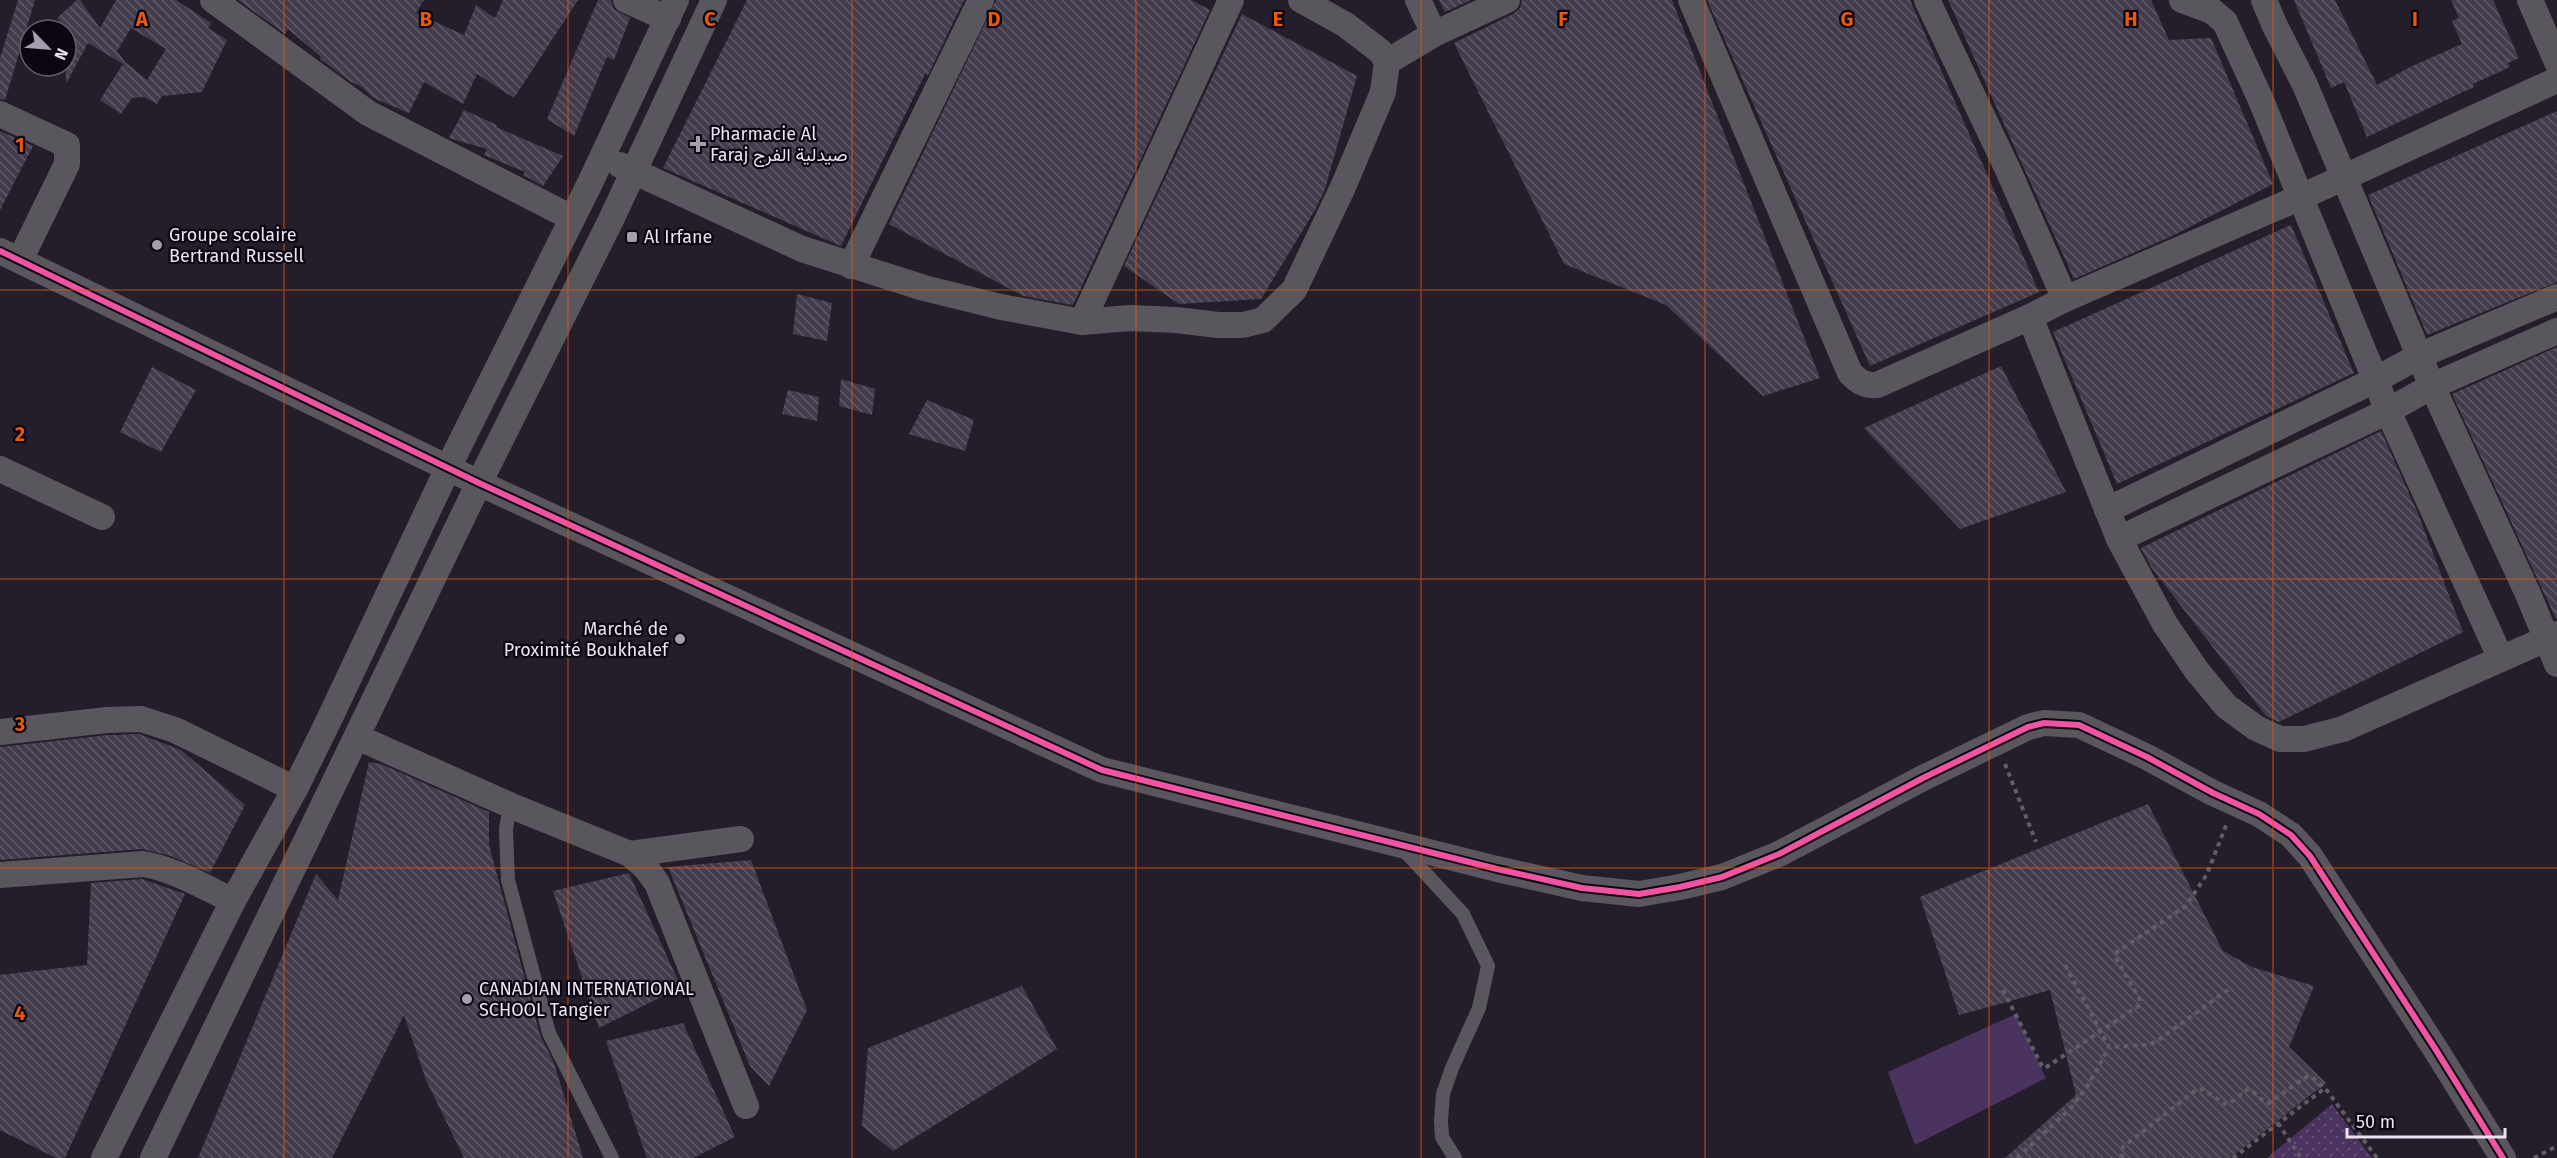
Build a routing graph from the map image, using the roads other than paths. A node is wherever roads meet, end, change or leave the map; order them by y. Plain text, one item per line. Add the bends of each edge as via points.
1 (213, 0) edge
2 (626, 0) edge
3 (714, 0) edge
4 (981, 0) edge
5 (1231, 0) edge
6 (1301, 0) edge
7 (1418, 0) edge
8 (1507, 0) edge
9 (1691, 0) edge
10 (1927, 0) edge
11 (2182, 0) edge
12 (2264, 0) edge
13 (2530, 0) edge
14 (672, 9) edge
15 (1434, 34) junction
16 (1387, 62) junction
17 (2557, 62) edge
18 (2557, 80) edge
19 (0, 114) edge
20 (603, 155) junction
21 (633, 172) junction
22 (2343, 176) junction
23 (2301, 197) junction
24 (572, 218) junction
25 (10, 256) edge
26 (851, 266) junction
27 (2557, 297) edge
28 (2065, 299) junction
29 (2030, 317) junction
30 (1082, 322) junction
31 (2557, 331) edge
32 (2421, 355) junction
33 (2375, 380) junction
34 (2432, 386) junction
35 (2388, 411) junction
36 (448, 468) junction
37 (0, 469) edge
38 (479, 483) junction
39 (2107, 510) junction
40 (102, 517) dead end
41 (2120, 539) junction
42 (2552, 637) edge
43 (2501, 658) junction
44 (2557, 664) edge
45 (0, 732) edge
46 (357, 737) junction
47 (295, 789) junction
48 (514, 807) junction
49 (741, 839) dead end
50 (1399, 845) junction
51 (630, 854) junction
52 (0, 876) edge
53 (233, 900) junction
54 (746, 1106) dead end
55 (104, 1158) edge
56 (153, 1158) edge
57 (612, 1158) edge
58 (1455, 1158) edge
59 (2503, 1158) edge

1 - 24 street via 368,113
2 - 14 street
3 - 21 street
4 - 26 street
5 - 30 street
6 - 16 street via 1372,43
7 - 15 street
8 - 15 street
9 - 29 street via 1850,373 1858,381 1867,386 1878,385
10 - 28 street
11 - 23 street via 2211,11 2225,22
12 - 22 street
13 - 17 street
14 - 20 street
15 - 16 street
16 - 30 street via 1383,93 1294,290 1263,320 1244,325 1130,318
18 - 22 street
19 - 25 street via 67,145 67,164
20 - 21 street
20 - 24 street
21 - 26 street via 802,249
21 - 38 street
22 - 23 street
22 - 32 street
23 - 28 street
23 - 33 street
24 - 36 street
25 - 36 street
26 - 30 street via 1001,307
27 - 32 street
28 - 29 street
29 - 39 street
31 - 34 street
32 - 33 street
32 - 34 street
33 - 35 street
33 - 39 street
34 - 35 street
34 - 42 street
35 - 41 street
35 - 43 street
36 - 38 street
36 - 47 street
37 - 40 street
38 - 46 street
38 - 50 street via 1102,770
39 - 41 street
41 - 43 street via 2165,624 2197,671 2226,706 2256,728 2280,739 2304,739 2343,729
42 - 43 street
42 - 44 street
45 - 47 street via 141,719 175,730
46 - 48 street
46 - 56 street
47 - 53 street
48 - 51 street
48 - 57 lane via 506,829 508,880 549,1033
49 - 51 street
50 - 58 lane via 1463,914 1488,966 1479,1008 1443,1094 1442,1137
50 - 59 street via 1582,888 1639,894 1680,887 1722,877 1779,854 1995,741 2044,723 2079,725 2259,814 2291,835 2310,856
51 - 54 street via 657,883
52 - 53 street via 143,864 175,873
53 - 55 street

